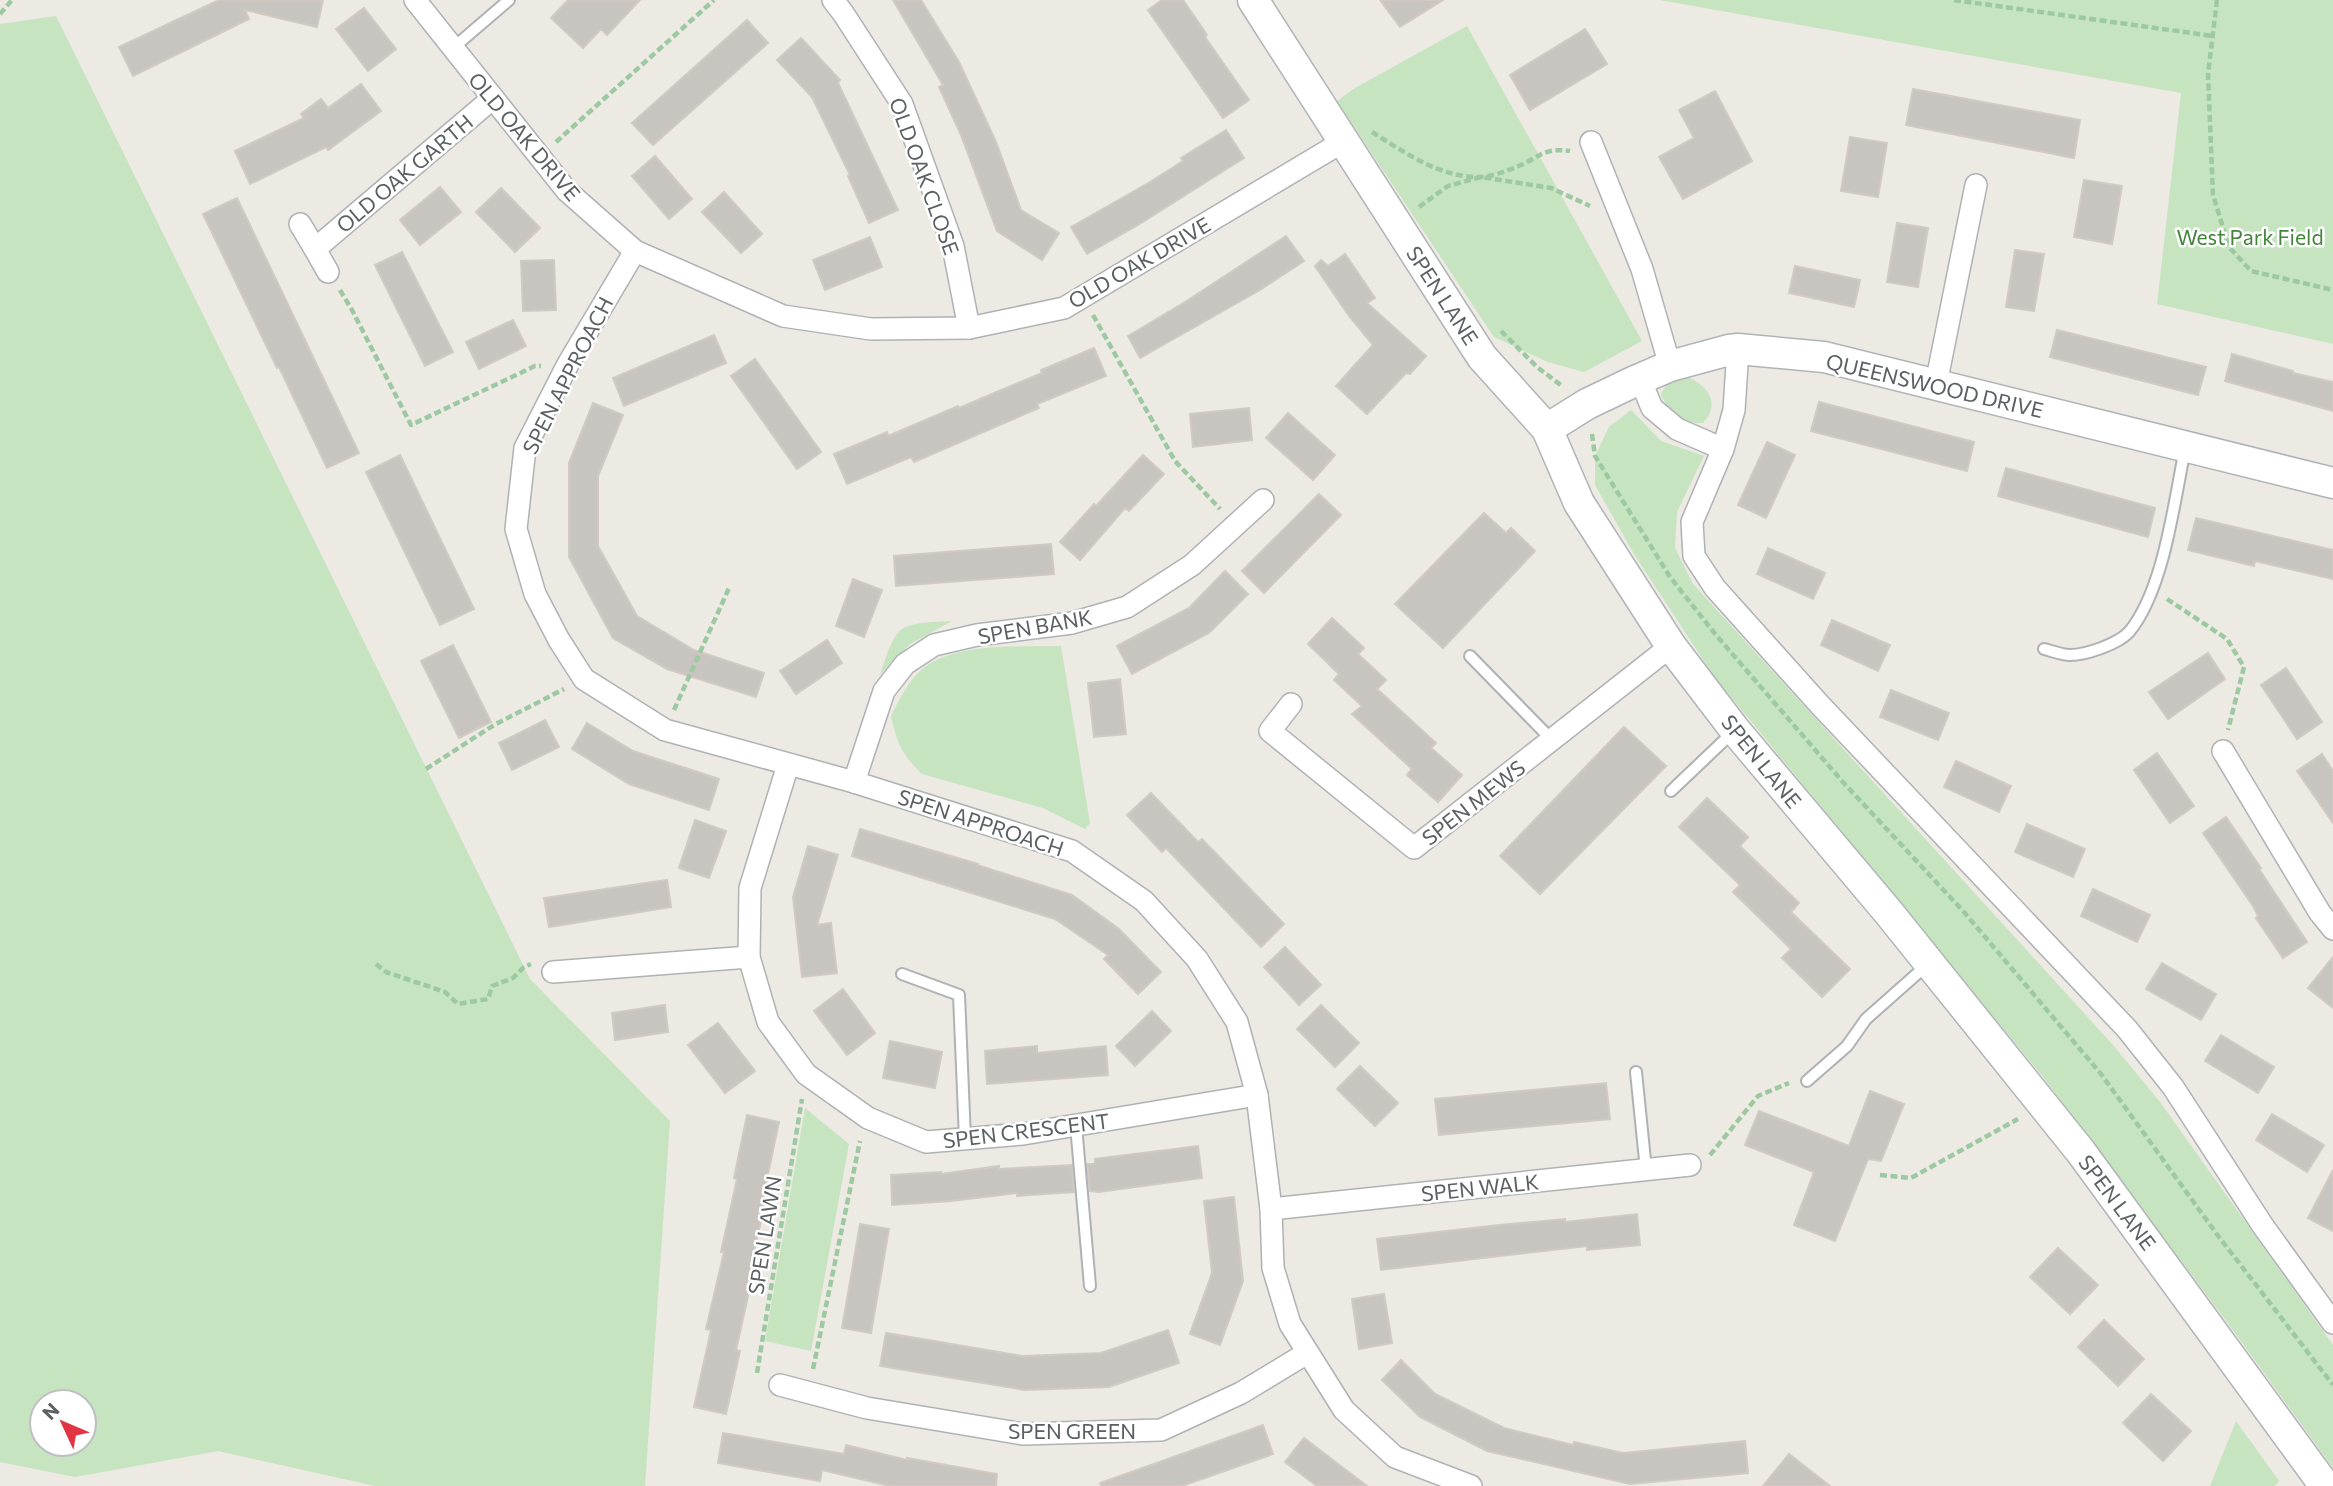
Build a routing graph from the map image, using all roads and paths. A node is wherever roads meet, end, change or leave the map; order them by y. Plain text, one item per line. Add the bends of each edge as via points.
1 (12, 0) edge
2 (415, 0) edge
3 (509, 0) edge
4 (714, 0) edge
5 (833, 0) edge
6 (1253, 0) edge
7 (1954, 0) edge
8 (2217, 0) edge
9 (0, 13) edge
10 (2213, 36) junction
11 (453, 48) junction
12 (493, 98) junction
13 (1356, 135) junction
14 (1583, 147) joint
15 (540, 157) junction
16 (1481, 177) junction
17 (1976, 185) dead end
18 (1418, 208) dead end
19 (300, 224) dead end
20 (1626, 229) junction
21 (315, 249) junction
22 (635, 251) junction
23 (328, 272) joint
24 (2333, 290) edge
25 (1082, 296) junction
26 (969, 328) junction
27 (1738, 349) junction
28 (568, 364) junction
29 (1670, 366) junction
30 (1640, 379) junction
31 (1936, 384) junction
32 (1587, 404) junction
33 (1547, 429) junction
34 (2186, 446) junction
35 (1723, 449) junction
36 (2333, 483) edge
37 (1263, 500) dead end
38 (1235, 526) junction
39 (729, 588) dead end
40 (2152, 588) junction
41 (1671, 646) junction
42 (2044, 649) dead end
43 (1470, 656) dead end
44 (584, 679) junction
45 (1291, 704) dead end
46 (665, 730) junction
47 (1735, 730) junction
48 (1552, 740) junction
49 (2223, 751) joint
50 (788, 765) junction
51 (426, 769) dead end
52 (854, 782) junction
53 (1671, 791) dead end
54 (2333, 929) edge
55 (749, 957) junction
56 (1929, 963) junction
57 (376, 964) dead end
58 (554, 972) joint
59 (902, 974) dead end
60 (1636, 1072) dead end
61 (806, 1074) junction
62 (1807, 1081) joint
63 (1256, 1095) junction
64 (2043, 1105) junction
65 (865, 1116) junction
66 (1076, 1125) junction
67 (965, 1139) junction
68 (1690, 1165) joint
69 (1646, 1170) junction
70 (1880, 1175) dead end
71 (1271, 1209) junction
72 (1090, 1286) dead end
73 (2333, 1323) edge
74 (1307, 1353) junction
75 (780, 1385) joint
76 (2333, 1385) edge
77 (808, 1393) junction
78 (1471, 1486) edge
79 (2325, 1486) edge

1 - 9 path
2 - 11 street, OLD OAK DRIVE
3 - 11 lane
4 - 15 path
5 - 26 street, OLD OAK CLOSE via 902,104 953,246
6 - 13 street, SPEN LANE
7 - 10 path
8 - 10 path
10 - 24 path via 2208,75 2213,195 2229,247 2251,271
11 - 12 street, OLD OAK DRIVE
12 - 15 street, OLD OAK DRIVE
12 - 21 street, OLD OAK GARTH
13 - 16 path via 1451,173
13 - 25 street, OLD OAK DRIVE
13 - 33 street, SPEN LANE via 1482,357
14 - 16 path via 1552,148 1517,167
14 - 20 street
15 - 22 street, OLD OAK DRIVE via 567,191
16 - 18 path via 1448,186
16 - 20 path via 1551,188 1597,209
17 - 31 street
19 - 21 street, OLD OAK GARTH
20 - 29 street
21 - 23 street, OLD OAK GARTH
22 - 26 street, OLD OAK DRIVE via 783,316 871,329
22 - 28 street, SPEN APPROACH
23 - 28 path via 411,425 536,366
25 - 26 street, OLD OAK DRIVE via 1063,307
25 - 38 path via 1175,461
27 - 29 street, QUEENSWOOD DRIVE
27 - 31 street, QUEENSWOOD DRIVE via 1824,357
27 - 35 street via 1734,410
28 - 44 street, SPEN APPROACH via 525,447 516,529 535,594
29 - 30 street, QUEENSWOOD DRIVE
30 - 32 street, QUEENSWOOD DRIVE
30 - 35 street via 1652,408 1677,429
31 - 34 street, QUEENSWOOD DRIVE
32 - 33 street, QUEENSWOOD DRIVE
32 - 76 path via 1595,456 1670,577 1842,781 1964,912 2101,1074
33 - 41 street, SPEN LANE via 1578,503
34 - 36 street, QUEENSWOOD DRIVE
34 - 40 lane
35 - 73 street via 1692,523 1694,556 1716,588 1819,705 2127,1029 2173,1087 2263,1226
37 - 38 street, SPEN BANK
38 - 52 street, SPEN BANK via 1192,565 1127,607 1072,623 934,645 905,664 884,691
39 - 46 path
40 - 42 lane via 2127,634 2100,649 2069,655
40 - 49 path via 2227,639 2244,667
41 - 47 street, SPEN LANE
41 - 48 street, SPEN MEWS
43 - 48 lane
44 - 46 street, SPEN APPROACH
44 - 51 path via 494,725
45 - 48 street, SPEN MEWS via 1270,731 1414,848
46 - 50 street, SPEN APPROACH
47 - 53 lane
47 - 56 street, SPEN LANE
49 - 54 street
50 - 52 street, SPEN APPROACH
50 - 55 street, SPEN CRESCENT via 750,888
52 - 63 street, SPEN APPROACH via 1072,851 1144,901 1197,959 1237,1022
55 - 58 street
55 - 61 street, SPEN CRESCENT via 768,1022
56 - 62 lane via 1866,1019 1847,1046
56 - 64 street, SPEN LANE
57 - 58 path via 386,972 445,992 458,1004 488,999 492,986 541,961
59 - 67 lane via 959,995
60 - 69 lane
61 - 65 street, SPEN CRESCENT
61 - 75 path, SPEN LAWN via 757,1378
62 - 68 path via 1784,1084 1758,1096 1712,1154
63 - 66 street, SPEN CRESCENT
63 - 71 street, SPEN APPROACH
64 - 70 path via 1910,1178
64 - 79 street, SPEN LANE
65 - 67 street, SPEN CRESCENT via 926,1142
65 - 77 path
66 - 67 street, SPEN CRESCENT
66 - 72 lane
68 - 69 street, SPEN WALK
69 - 71 street, SPEN WALK
71 - 74 street, SPEN APPROACH via 1273,1268 1290,1324
74 - 77 street, SPEN GREEN via 1241,1393 1161,1430 1023,1434 904,1416
74 - 78 street, SPEN APPROACH via 1344,1410 1395,1457
75 - 77 street, SPEN GREEN

